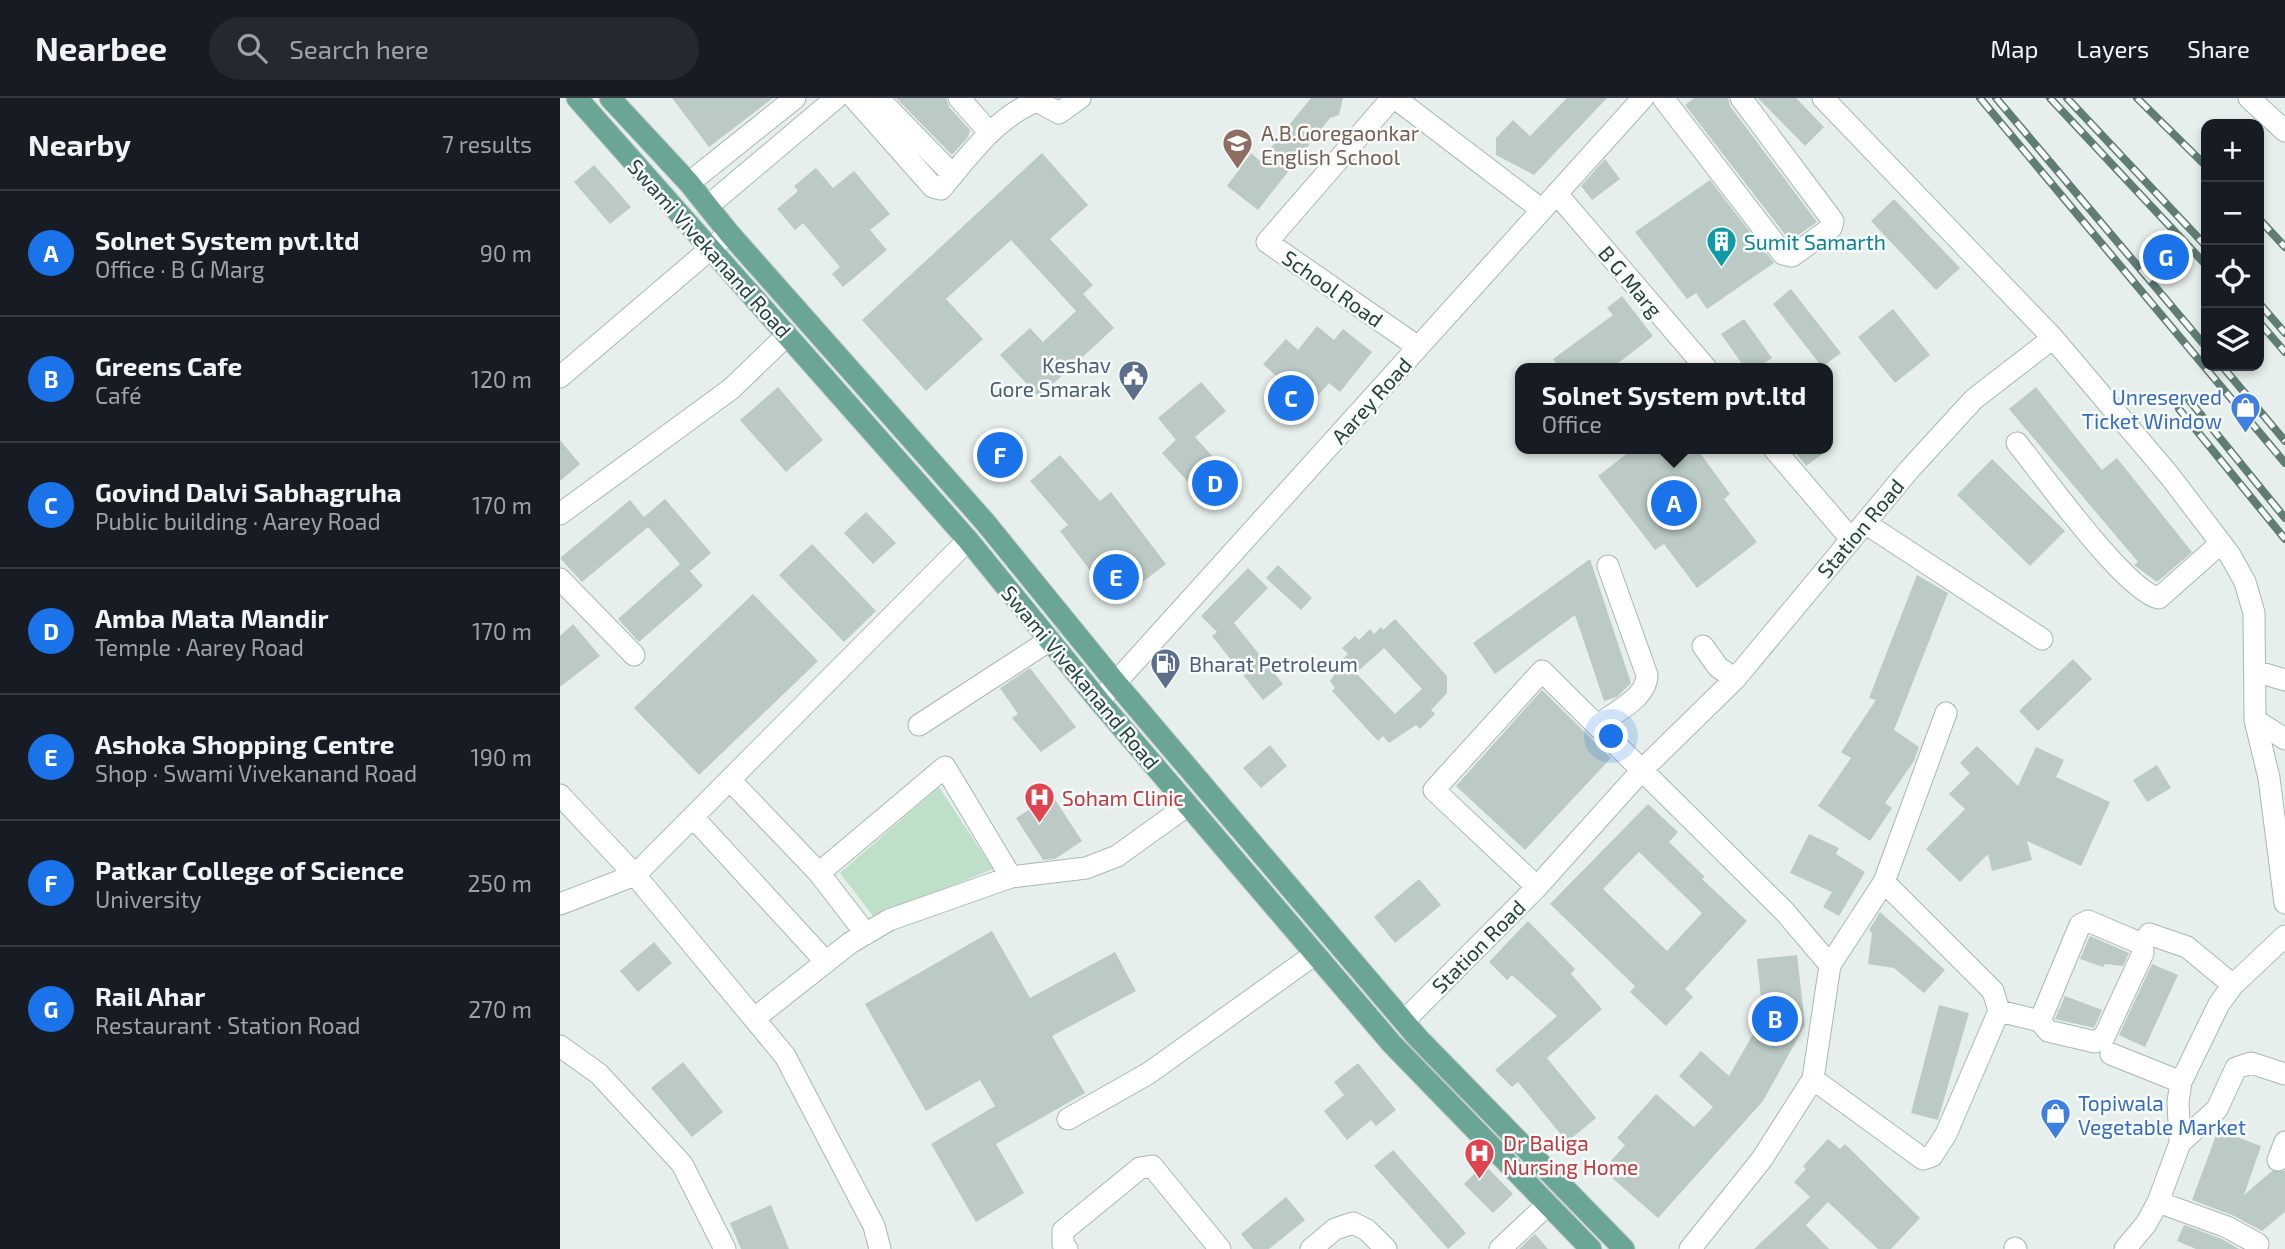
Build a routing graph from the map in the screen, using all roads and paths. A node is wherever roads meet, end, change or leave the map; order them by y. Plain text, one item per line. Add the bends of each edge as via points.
1 (577, 98) edge
2 (610, 98) edge
3 (795, 98) edge
4 (836, 98) edge
5 (854, 98) edge
6 (959, 98) edge
7 (1080, 98) edge
8 (1394, 98) edge
9 (1643, 98) edge
10 (1663, 98) edge
11 (1741, 98) edge
12 (1823, 98) edge
13 (2249, 98) edge
14 (879, 99) edge
15 (1036, 99) edge
16 (2285, 131) edge
17 (990, 133) junction
18 (953, 175) junction
19 (689, 183) junction
20 (1557, 194) junction
21 (708, 206) junction
22 (1542, 210) junction
23 (729, 233) junction
24 (712, 250) junction
25 (787, 335) junction
26 (2053, 338) junction
27 (1418, 347) junction
28 (1702, 363) edge
29 (563, 369) edge
30 (2017, 443) dead end
31 (1779, 454) edge
32 (560, 514) edge
33 (1858, 531) junction
34 (968, 540) junction
35 (2221, 544) junction
36 (1608, 566) dead end
37 (560, 579) edge
38 (2042, 639) dead end
39 (1049, 640) junction
40 (1703, 646) dead end
41 (634, 655) dead end
42 (2255, 671) junction
43 (1735, 679) junction
44 (2285, 680) edge
45 (1116, 683) junction
46 (1099, 701) junction
47 (1946, 713) dead end
48 (2255, 720) junction
49 (919, 725) dead end
50 (1598, 725) junction
51 (2285, 739) edge
52 (1643, 769) junction
53 (730, 780) junction
54 (560, 795) edge
55 (1188, 805) junction
56 (693, 817) junction
57 (819, 873) junction
58 (635, 875) junction
59 (1012, 877) junction
60 (1884, 882) junction
61 (1536, 887) junction
62 (2285, 903) edge
63 (560, 904) edge
64 (866, 934) junction
65 (2149, 934) dead end
66 (2285, 936) edge
67 (1315, 954) junction
68 (826, 962) junction
69 (1830, 965) junction
70 (2233, 985) junction
71 (1999, 1011) junction
72 (755, 1018) junction
73 (1404, 1021) junction
74 (2040, 1021) junction
75 (560, 1045) edge
76 (2111, 1054) dead end
77 (2285, 1074) edge
78 (1813, 1079) junction
79 (2181, 1082) junction
80 (1068, 1119) dead end
81 (2180, 1143) junction
82 (2158, 1202) junction
83 (1548, 1204) junction
84 (2258, 1244) dead end
85 (725, 1249) edge
86 (880, 1249) edge
87 (1067, 1249) edge
88 (1220, 1249) edge
89 (1311, 1249) edge
90 (1385, 1249) edge
91 (1500, 1249) edge
92 (1591, 1249) edge
93 (1624, 1249) edge
94 (1690, 1249) edge
95 (2125, 1249) edge

1 - 24 main road, Swami Vivekanand Road
2 - 19 main road, Swami Vivekanand Road
3 - 19 street
4 - 21 street
5 - 18 street via 933,187 941,189
6 - 17 street
7 - 15 street via 1059,113
8 - 22 street
8 - 27 street, School Road via 1267,242
9 - 20 street, Aarey Road
10 - 11 street via 1783,254 1792,256 1831,228 1833,220
12 - 26 street
13 - 16 street
14 - 18 street
15 - 17 street
17 - 18 street
19 - 21 main road, Swami Vivekanand Road
20 - 22 street, Aarey Road
20 - 28 street, B G Marg
21 - 23 main road, Swami Vivekanand Road
22 - 27 street, Aarey Road
23 - 24 street
23 - 45 main road, Swami Vivekanand Road via 985,522
24 - 25 main road, Swami Vivekanand Road
24 - 29 street
25 - 32 street via 731,389
25 - 34 main road, Swami Vivekanand Road
26 - 33 street, Station Road via 1974,399
26 - 35 street
27 - 45 street, Aarey Road
30 - 35 street via 2145,594 2159,598
31 - 33 street
33 - 38 street
33 - 43 street, Station Road
34 - 39 main road, Swami Vivekanand Road
34 - 53 street
35 - 42 street via 2245,582 2253,613
36 - 50 street via 1647,683
37 - 41 street
39 - 46 main road, Swami Vivekanand Road
39 - 49 street
40 - 43 street via 1718,667
42 - 44 street
42 - 48 street
43 - 52 street, Station Road
45 - 46 street, Aarey Road
45 - 73 main road, Swami Vivekanand Road
46 - 55 main road, Swami Vivekanand Road
47 - 60 street
48 - 51 street
48 - 62 street via 2269,778
50 - 52 street
50 - 61 street via 1542,671 1434,790
52 - 61 street, Station Road
52 - 69 street via 1785,912
53 - 56 street
53 - 57 street
54 - 58 street
55 - 59 street via 1117,856 1086,868
55 - 67 main road, Swami Vivekanand Road
56 - 58 street
56 - 68 street
57 - 59 street via 945,767
57 - 64 street
58 - 63 street
58 - 72 street
59 - 64 street via 889,920
60 - 69 street
60 - 71 street via 1993,991
61 - 73 street, Station Road
64 - 68 street
65 - 70 street via 2187,947
66 - 70 street
67 - 80 street via 1149,1073
67 - 83 main road, Swami Vivekanand Road via 1401,1055
68 - 72 street
69 - 78 street
70 - 79 street
71 - 74 street
71 - 78 street via 1932,1156 1923,1159
72 - 86 street via 785,1056 874,1226
73 - 93 main road, Swami Vivekanand Road
74 - 74 street via 2080,925 2088,921 2142,944 2143,953 2104,1037 2095,1042 2048,1031
75 - 85 street via 599,1074 682,1164
76 - 79 street
77 - 81 street via 2251,1063 2236,1068 2217,1109
78 - 94 street via 1762,1159
79 - 81 street
81 - 82 street
82 - 84 street via 2227,1227
82 - 95 street
83 - 91 street
83 - 92 main road, Swami Vivekanand Road
87 - 88 street via 1063,1231 1140,1168 1152,1166
89 - 90 street via 1335,1229 1353,1223

